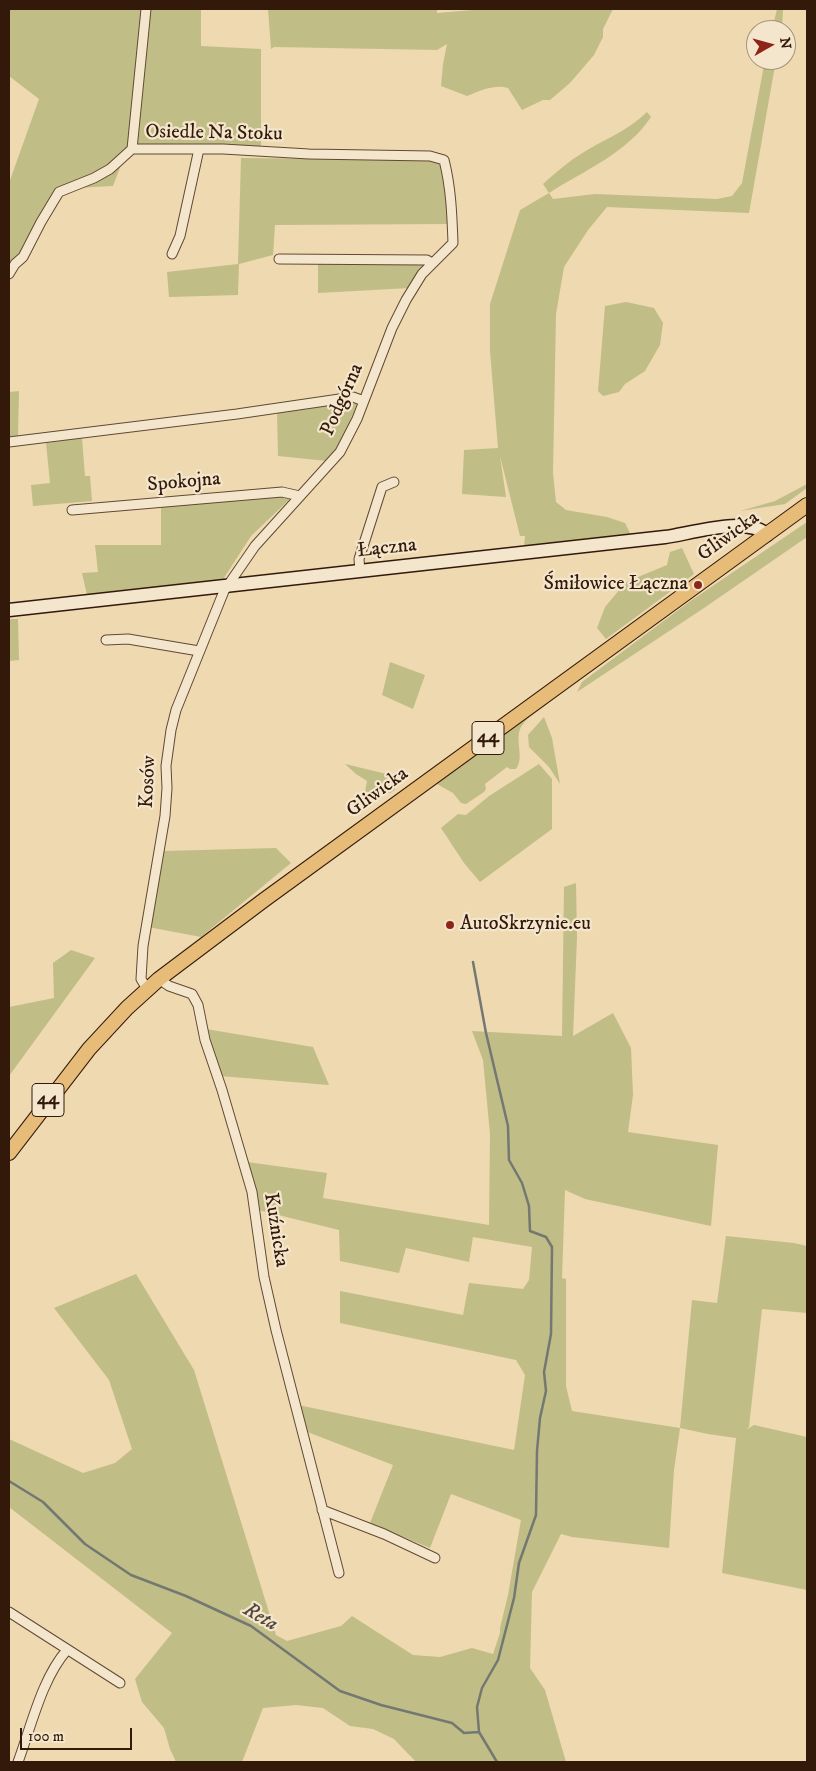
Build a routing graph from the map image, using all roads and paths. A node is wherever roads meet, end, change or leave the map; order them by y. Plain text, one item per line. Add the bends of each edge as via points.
1 (146, 9) edge
2 (132, 149) junction
3 (199, 150) junction
4 (444, 160) joint
5 (172, 254) dead end
6 (279, 259) dead end
7 (432, 263) junction
8 (9, 273) edge
9 (364, 401) junction
10 (9, 442) edge
11 (394, 482) dead end
12 (300, 496) junction
13 (807, 505) edge
14 (72, 510) dead end
15 (767, 535) junction
16 (360, 571) junction
17 (228, 585) junction
18 (9, 610) edge
19 (106, 640) dead end
20 (199, 652) junction
21 (159, 979) junction
22 (147, 989) junction
23 (9, 1153) edge
24 (322, 1510) junction
25 (435, 1558) dead end
26 (339, 1573) dead end
27 (9, 1612) edge
28 (67, 1650) junction
29 (120, 1683) dead end
30 (18, 1762) edge

1 - 2 street
2 - 3 street, Osiedle Na Stoku
2 - 8 street, Osiedle Na Stoku via 94,178 59,192 23,257
3 - 4 street, Osiedle Na Stoku via 430,156
3 - 5 street via 180,236
4 - 7 street, Podgórna via 450,189 453,243
6 - 7 street via 427,260
7 - 9 street, Podgórna via 422,274 392,328
9 - 10 street via 353,397
9 - 12 street, Podgórna via 358,420 340,452
11 - 16 street via 382,487 359,559
12 - 14 street, Spokojna via 282,492
12 - 17 street, Podgórna via 255,546
13 - 15 main road, Gliwicka / 44
15 - 16 street, Łączna via 756,528 732,526 665,537
15 - 21 main road, Gliwicka / 44
16 - 17 street, Łączna
17 - 18 street, Łączna
17 - 20 street, Kosów
19 - 20 street via 128,638
20 - 22 street, Kosów via 171,730 165,816 140,974
21 - 22 main road, Gliwicka / 44
21 - 24 street, Kuźnicka via 192,994 198,1005 205,1040 252,1192 276,1330
22 - 23 main road, Gliwicka / 44 via 79,1060
24 - 25 street
24 - 26 street, Kuźnicka
27 - 28 street
28 - 29 street
28 - 30 street via 56,1662 48,1679

